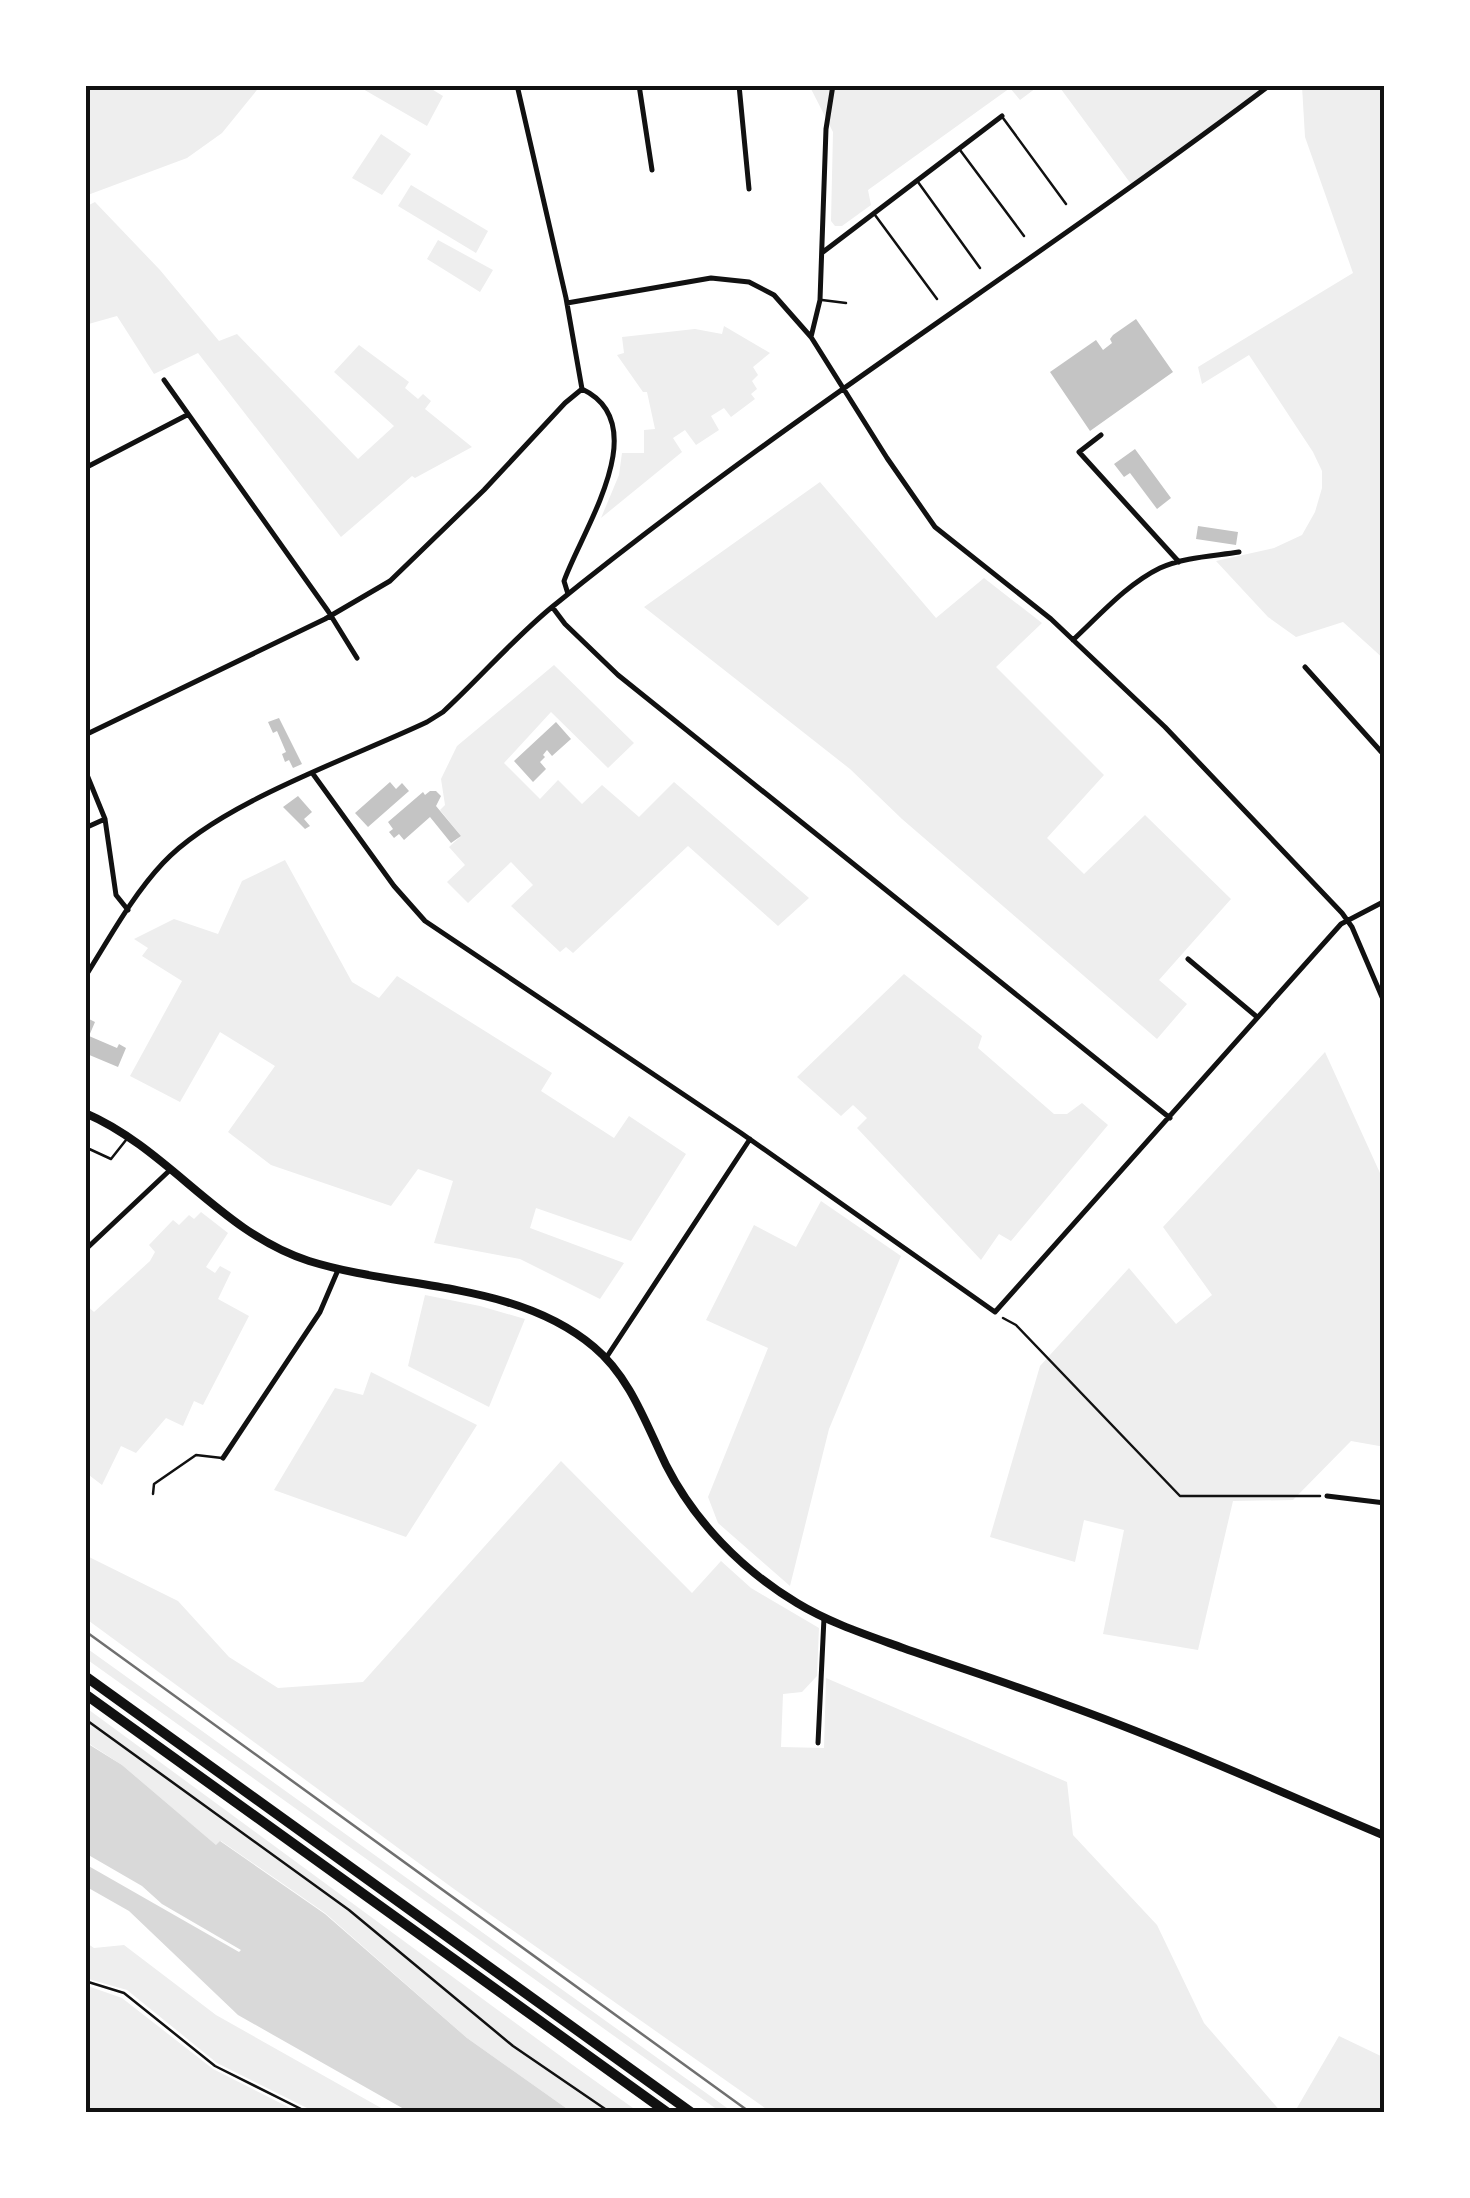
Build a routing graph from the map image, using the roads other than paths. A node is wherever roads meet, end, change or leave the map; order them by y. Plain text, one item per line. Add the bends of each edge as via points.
1 (517, 85) edge
2 (639, 85) edge
3 (739, 85) edge
4 (833, 85) edge
5 (1270, 85) edge
6 (1002, 116) joint
7 (959, 149) junction
8 (652, 170) dead end
9 (917, 180) junction
10 (749, 190) dead end
11 (1066, 204) dead end
12 (874, 213) junction
13 (1024, 236) dead end
14 (822, 252) junction
15 (980, 268) dead end
16 (937, 299) dead end
17 (820, 300) junction
18 (567, 303) junction
19 (846, 304) dead end
20 (811, 337) junction
21 (164, 380) dead end
22 (843, 388) junction
23 (582, 389) junction
24 (187, 415) junction
25 (1101, 435) dead end
26 (85, 468) edge
27 (1240, 552) dead end
28 (1179, 562) junction
29 (568, 594) junction
30 (552, 607) junction
31 (331, 615) junction
32 (1073, 640) junction
33 (357, 658) dead end
34 (1304, 667) dead end
35 (85, 734) edge
36 (1385, 756) edge
37 (85, 770) edge
38 (313, 774) junction
39 (105, 820) junction
40 (85, 828) edge
41 (1385, 901) edge
42 (128, 910) junction
43 (1347, 920) junction
44 (1188, 960) dead end
45 (85, 977) edge
46 (1385, 1004) edge
47 (1257, 1016) junction
48 (85, 1114) edge
49 (1170, 1118) junction
50 (129, 1136) junction
51 (750, 1139) junction
52 (85, 1147) edge
53 (172, 1168) junction
54 (85, 1250) edge
55 (339, 1267) junction
56 (606, 1358) junction
57 (223, 1458) joint
58 (152, 1494) dead end
59 (1327, 1496) road end
60 (1385, 1504) edge
61 (824, 1618) junction
62 (85, 1676) edge
63 (85, 1694) edge
64 (85, 1719) edge
65 (818, 1743) dead end
66 (1385, 1836) edge
67 (85, 1981) edge
68 (309, 2113) edge
69 (611, 2113) edge
70 (668, 2113) edge
71 (692, 2113) edge

1 - 18 street
2 - 8 street
3 - 10 street
4 - 14 street
5 - 22 street
6 - 7 street
6 - 11 lane
7 - 9 street
7 - 13 lane
9 - 12 street
9 - 15 lane
12 - 14 street
12 - 16 lane
14 - 17 street
17 - 19 lane
17 - 20 street
18 - 20 street via 730,278 774,295
18 - 23 street
20 - 22 street
21 - 24 street
22 - 29 street
22 - 32 street via 935,526
23 - 29 street via 602,400 614,444 608,480 564,581
23 - 31 street via 416,558
24 - 26 street
24 - 31 street
25 - 28 street via 1079,452
27 - 28 street
28 - 32 street via 1132,585
29 - 30 street
30 - 38 street via 442,712
30 - 49 street via 618,675
31 - 33 street
31 - 35 street
32 - 43 street via 1176,738
34 - 36 street
37 - 39 street
38 - 42 street via 206,828 165,860
38 - 51 street via 425,922
39 - 40 street
39 - 42 street via 116,895
41 - 43 street
42 - 45 street
43 - 46 street
43 - 47 street
44 - 47 street
47 - 49 street
48 - 50 main road
49 - 51 street via 995,1312
50 - 52 lane via 111,1159
50 - 53 main road
51 - 56 street
53 - 54 street
53 - 55 main road via 268,1244
55 - 56 main road via 513,1304 573,1330
55 - 57 street via 320,1312
56 - 61 main road via 704,1526 760,1578
57 - 58 lane via 196,1455 154,1484
59 - 60 street
61 - 65 street
61 - 66 main road via 1133,1730
62 - 71 highway
63 - 70 highway
64 - 69 lane via 348,1910 513,2046
67 - 68 lane via 124,1993 215,2066

